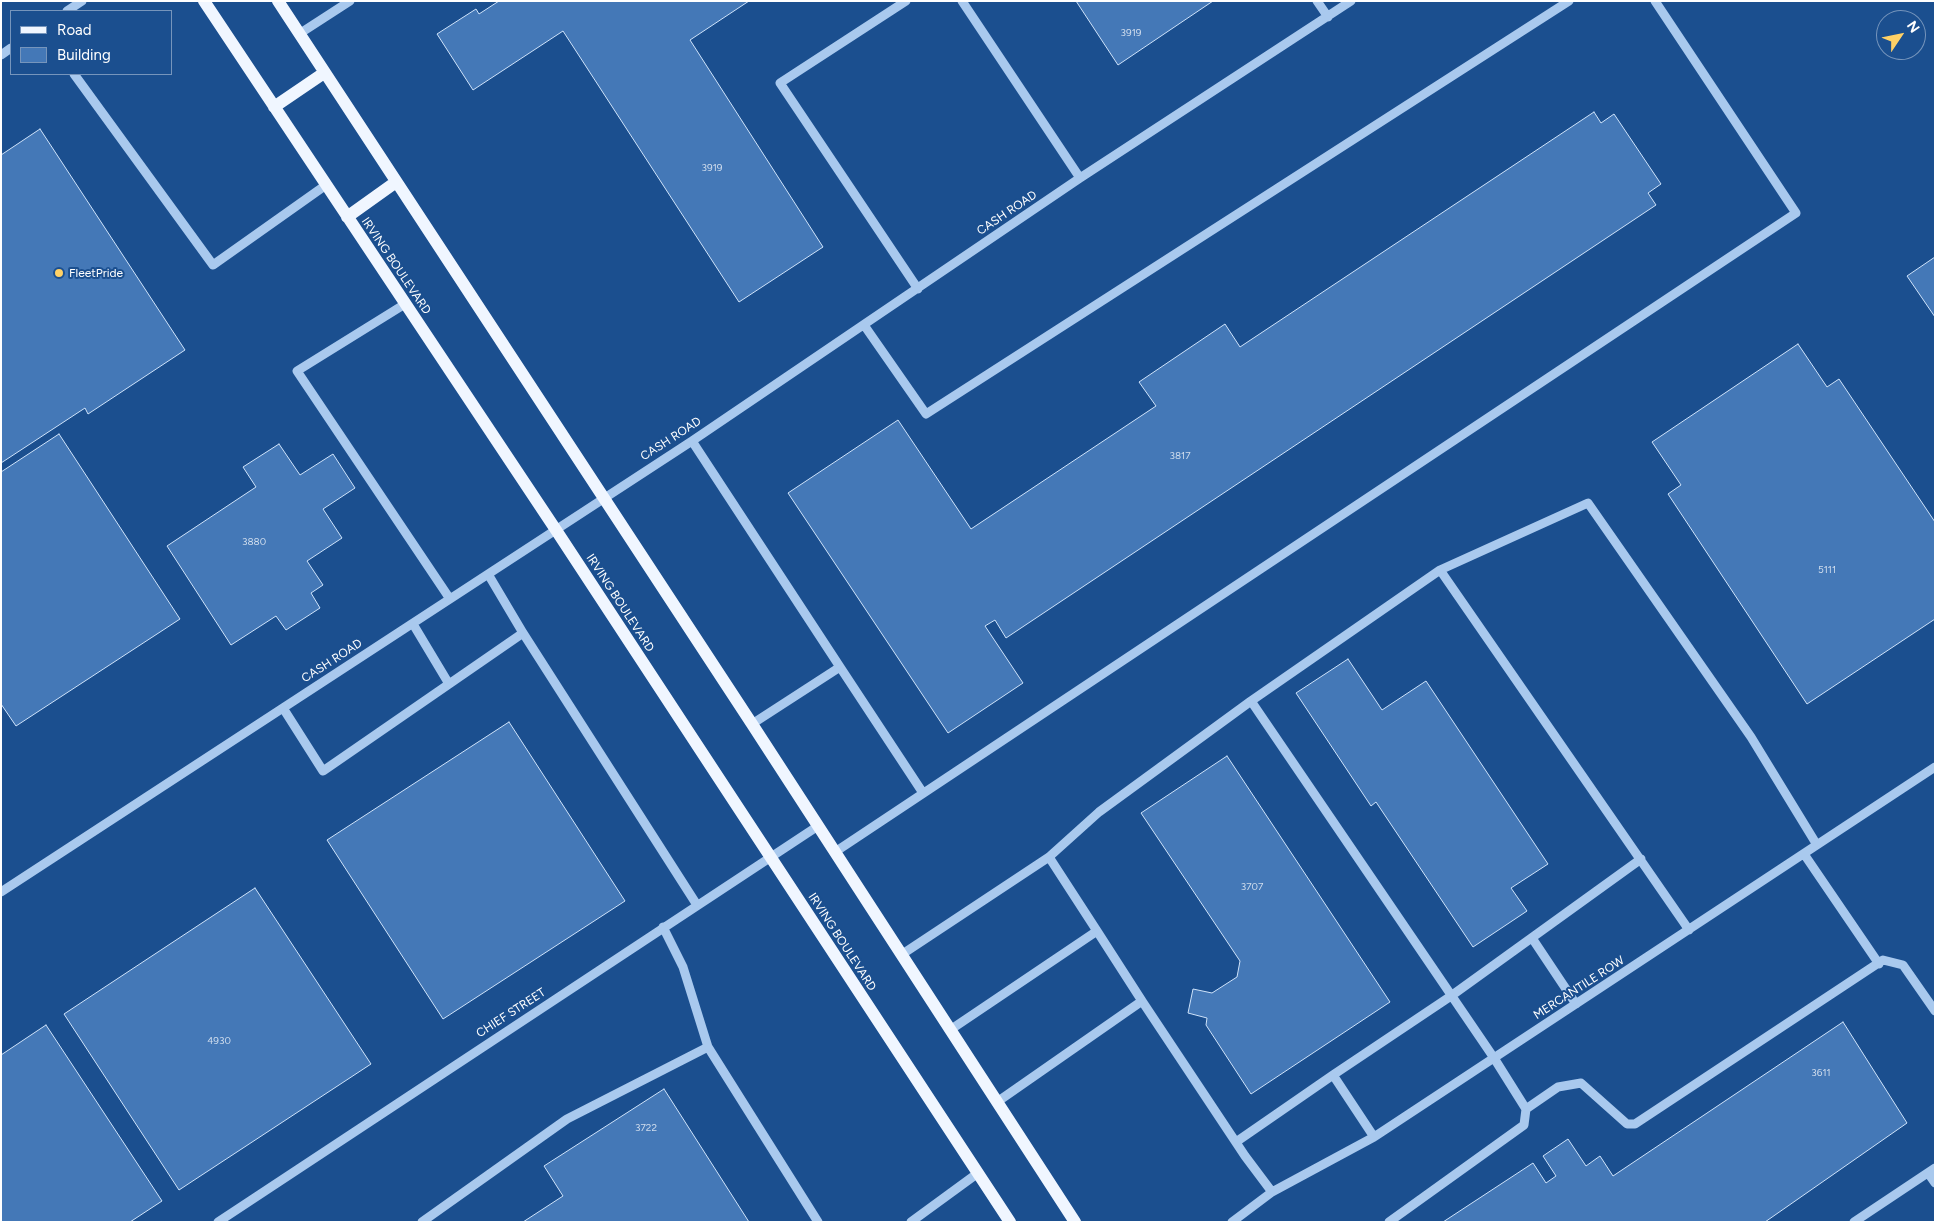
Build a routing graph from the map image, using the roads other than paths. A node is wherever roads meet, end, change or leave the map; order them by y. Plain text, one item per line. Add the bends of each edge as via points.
1 (82, 1) edge
2 (204, 1) edge
3 (278, 1) edge
4 (350, 1) edge
5 (906, 1) edge
6 (962, 1) edge
7 (1317, 1) edge
8 (1351, 1) edge
9 (1570, 1) edge
10 (1654, 1) edge
11 (68, 10) edge
12 (1328, 17) junction
13 (299, 34) junction
14 (324, 73) junction
15 (75, 75) edge
16 (274, 107) junction
17 (1080, 178) junction
18 (396, 182) junction
19 (326, 185) junction
20 (347, 218) junction
21 (918, 288) junction
22 (405, 304) junction
23 (864, 325) junction
24 (692, 441) junction
25 (604, 498) junction
26 (556, 530) junction
27 (1440, 570) junction
28 (488, 574) junction
29 (450, 599) junction
30 (413, 624) junction
31 (523, 633) junction
32 (840, 667) junction
33 (449, 684) junction
34 (1251, 701) junction
35 (283, 708) junction
36 (752, 724) junction
37 (1935, 767) edge
38 (923, 793) junction
39 (818, 826) junction
40 (1817, 845) junction
41 (835, 852) junction
42 (1804, 854) junction
43 (1048, 857) junction
44 (770, 858) junction
45 (1641, 860) junction
46 (2, 891) edge
47 (697, 905) junction
48 (663, 927) junction
49 (1689, 930) junction
50 (1097, 931) junction
51 (1532, 938) junction
52 (901, 955) junction
53 (1879, 964) junction
54 (1451, 996) junction
55 (1142, 1001) junction
56 (1576, 1004) junction
57 (1935, 1010) edge
58 (950, 1030) junction
59 (708, 1047) junction
60 (1494, 1058) junction
61 (1333, 1075) junction
62 (997, 1102) junction
63 (1526, 1109) junction
64 (1374, 1137) junction
65 (1236, 1142) junction
66 (1931, 1170) edge
67 (978, 1173) junction
68 (1935, 1183) edge
69 (1272, 1192) junction
70 (218, 1222) edge
71 (422, 1222) edge
72 (818, 1222) edge
73 (911, 1222) edge
74 (1010, 1222) edge
75 (1075, 1222) edge
76 (1232, 1222) edge
77 (1389, 1222) edge
78 (1854, 1222) edge

1 - 11 street
2 - 16 main road, IRVING BOULEVARD
3 - 13 main road
4 - 13 street
5 - 21 street via 780,83
6 - 17 street
7 - 12 street
8 - 12 street, CASH ROAD
9 - 23 street via 926,414
10 - 38 street via 1796,213
12 - 17 street, CASH ROAD
13 - 14 main road
14 - 16 main road
14 - 18 main road
15 - 19 street via 213,265
16 - 19 main road, IRVING BOULEVARD
17 - 21 street, CASH ROAD
18 - 20 main road
18 - 25 main road
19 - 20 main road, IRVING BOULEVARD
20 - 22 main road, IRVING BOULEVARD
21 - 23 street, CASH ROAD
22 - 26 main road, IRVING BOULEVARD
22 - 29 street via 297,371
23 - 24 street, CASH ROAD
24 - 25 street, CASH ROAD
24 - 32 street
25 - 26 street, CASH ROAD
25 - 36 main road
26 - 28 street, CASH ROAD
26 - 44 main road, IRVING BOULEVARD
27 - 34 street
27 - 40 street via 1588,503 1751,737
27 - 45 street
28 - 29 street, CASH ROAD
28 - 31 street
29 - 30 street, CASH ROAD
30 - 33 street
30 - 35 street, CASH ROAD
31 - 33 street
31 - 47 street
32 - 36 street
32 - 38 street
33 - 35 street via 323,771
34 - 43 street via 1099,812
34 - 54 street
35 - 46 street, CASH ROAD
36 - 39 main road
37 - 40 street, MERCANTILE ROW
38 - 41 street
39 - 41 main road
39 - 44 street, CHIEF STREET
40 - 42 street, MERCANTILE ROW
41 - 52 main road
42 - 49 street, MERCANTILE ROW
42 - 53 street
43 - 50 street
43 - 52 street
44 - 47 street, CHIEF STREET
44 - 67 main road, IRVING BOULEVARD
45 - 49 street
45 - 51 street
47 - 48 street, CHIEF STREET
48 - 59 street via 683,967
48 - 70 street, CHIEF STREET
49 - 56 street, MERCANTILE ROW
50 - 55 street
50 - 58 street
51 - 54 street
51 - 56 street
52 - 58 main road
53 - 57 street via 1883,960 1903,965
53 - 63 street via 1636,1124 1627,1124 1581,1083 1558,1087
54 - 60 street
54 - 61 street
55 - 62 street
55 - 65 street
56 - 60 street, MERCANTILE ROW
58 - 62 main road
59 - 71 street via 567,1119
59 - 72 street
60 - 63 street
60 - 64 street, MERCANTILE ROW
61 - 64 street
61 - 65 street
62 - 75 main road
63 - 77 street via 1524,1125
64 - 69 street, MERCANTILE ROW
65 - 69 street
66 - 68 street
66 - 78 street
67 - 73 street
67 - 74 main road, IRVING BOULEVARD
69 - 76 street, MERCANTILE ROW

